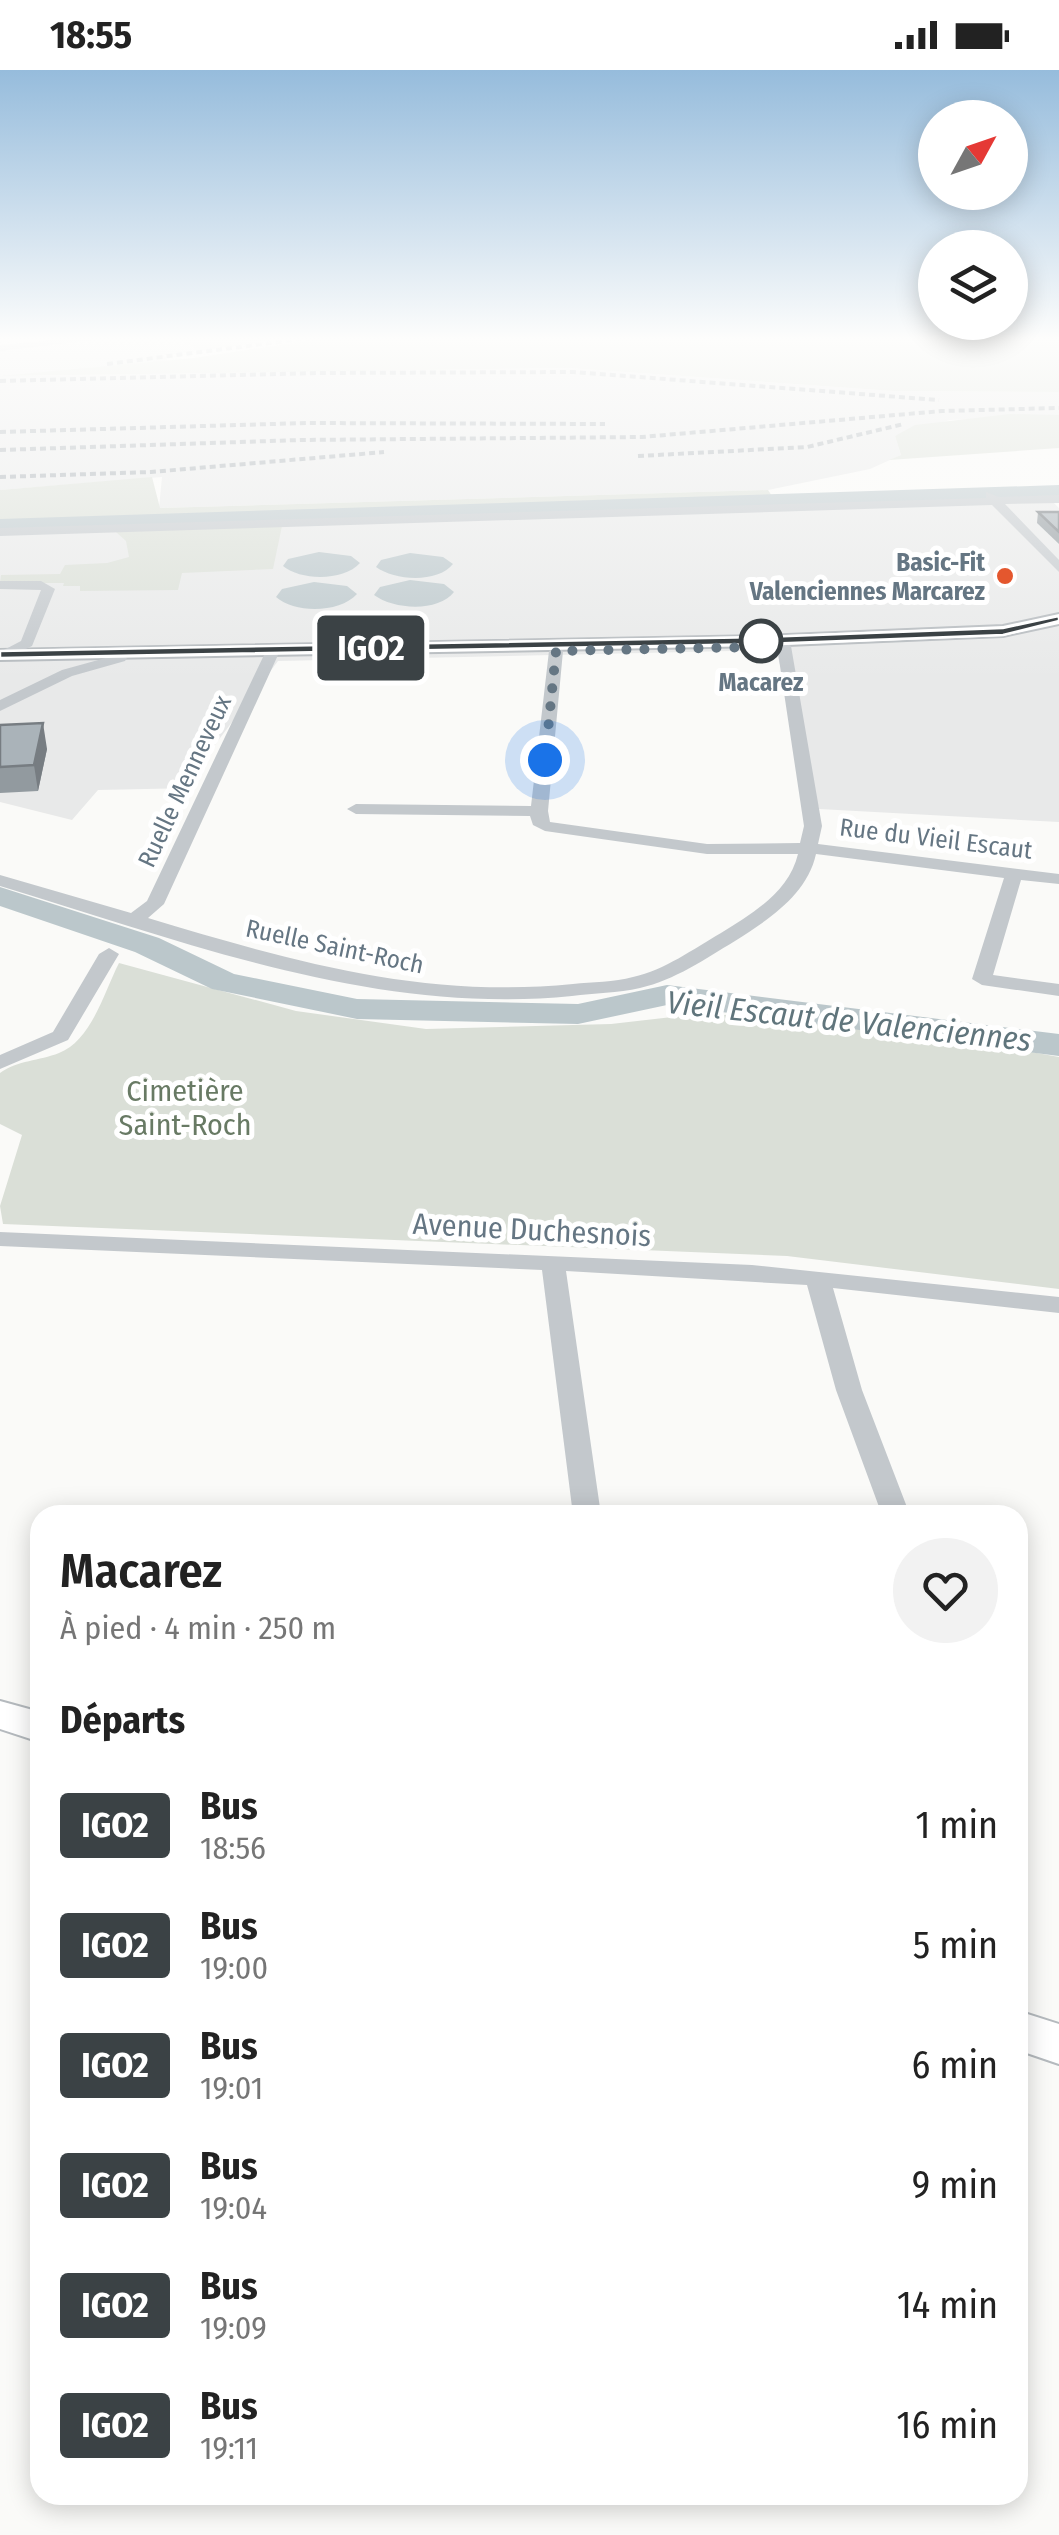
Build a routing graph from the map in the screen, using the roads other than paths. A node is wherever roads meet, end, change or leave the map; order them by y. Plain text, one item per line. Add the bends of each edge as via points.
1 (1059, 484) edge
2 (982, 487) junction
3 (1059, 499) edge
4 (996, 501) junction
5 (0, 517) edge
6 (0, 532) edge
7 (1059, 568) edge
8 (0, 586) edge
9 (1052, 620) edge
10 (784, 646) junction
11 (556, 651) junction
12 (271, 656) junction
13 (2, 657) edge
14 (55, 668) junction
15 (0, 706) edge
16 (356, 809) dead end
17 (539, 811) junction
18 (806, 848) junction
19 (1014, 872) junction
20 (1059, 878) edge
21 (0, 880) edge
22 (134, 921) junction
23 (109, 954) dead end
24 (1059, 990) edge
25 (0, 1063) edge
26 (0, 1238) edge
27 (552, 1262) junction
28 (818, 1279) junction
29 (1059, 1305) edge
30 (586, 1505) edge
31 (892, 1505) edge
32 (0, 1715) edge
33 (30, 1725) edge
34 (1028, 2034) edge
35 (1059, 2044) edge

1 - 2 street
2 - 4 street
2 - 5 street
3 - 4 street
4 - 6 street
4 - 7 street
8 - 13 street via 48,589 26,643
9 - 10 main road via 1038,632 1052,640
9 - 13 main road via 1003,631 748,641
10 - 11 main road
10 - 18 street, Ruelle Saint-Roch via 813,826
11 - 12 main road
11 - 17 street
12 - 14 main road via 120,658
12 - 22 street, Ruelle Menneveux via 155,904
13 - 14 main road
14 - 15 street
16 - 17 street
17 - 18 street, Rue du Vieil Escaut via 549,827 599,834 716,849
18 - 19 street, Rue du Vieil Escaut
18 - 22 street, Ruelle Saint-Roch via 798,880 764,914 674,969 604,990 438,992 370,983
19 - 20 street, Rue du Vieil Escaut
19 - 24 street via 982,979
21 - 22 street, Ruelle Saint-Roch
23 - 25 street via 61,1036
26 - 27 street, Avenue Duchesnois
27 - 28 street, Avenue Duchesnois
27 - 30 street
28 - 29 street, Avenue Duchesnois
28 - 31 street
32 - 33 main road
34 - 35 main road

